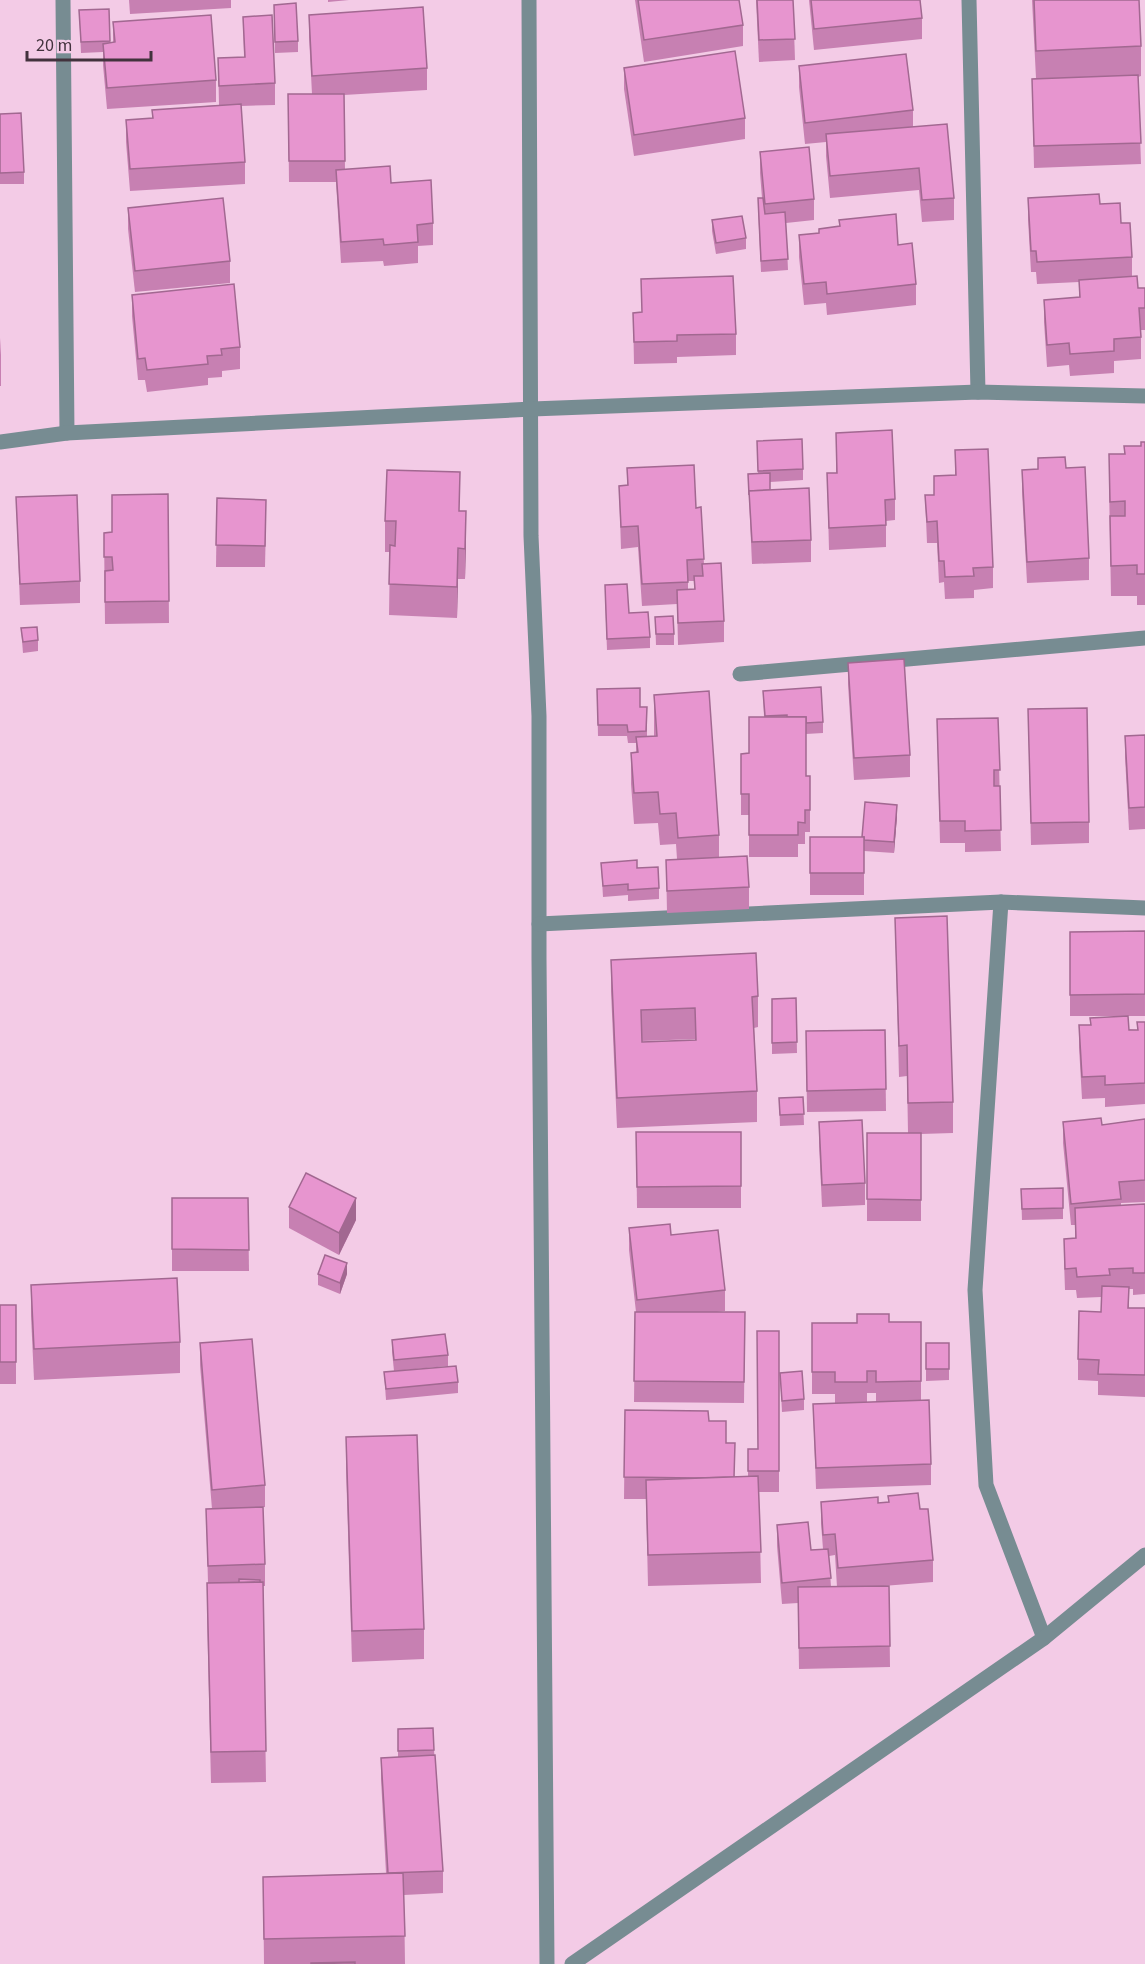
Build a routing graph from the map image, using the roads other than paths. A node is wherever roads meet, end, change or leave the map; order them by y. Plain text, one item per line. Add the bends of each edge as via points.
1 (63, 0) edge
2 (529, 0) edge
3 (969, 0) edge
4 (978, 392) junction
5 (1145, 396) edge
6 (532, 409) junction
7 (67, 433) junction
8 (0, 442) edge
9 (1145, 638) edge
10 (740, 674) dead end
11 (1001, 902) junction
12 (1145, 909) edge
13 (539, 924) junction
14 (1145, 1554) edge
15 (1044, 1638) junction
16 (547, 1964) edge
17 (572, 1964) edge

1 - 7 street
2 - 6 street
3 - 4 street
4 - 5 street
4 - 6 street
6 - 7 street
6 - 13 street
7 - 8 street
9 - 10 street
11 - 12 street
11 - 13 street
11 - 15 street via 975,1290 985,1474
13 - 16 street
14 - 15 street
15 - 17 street

